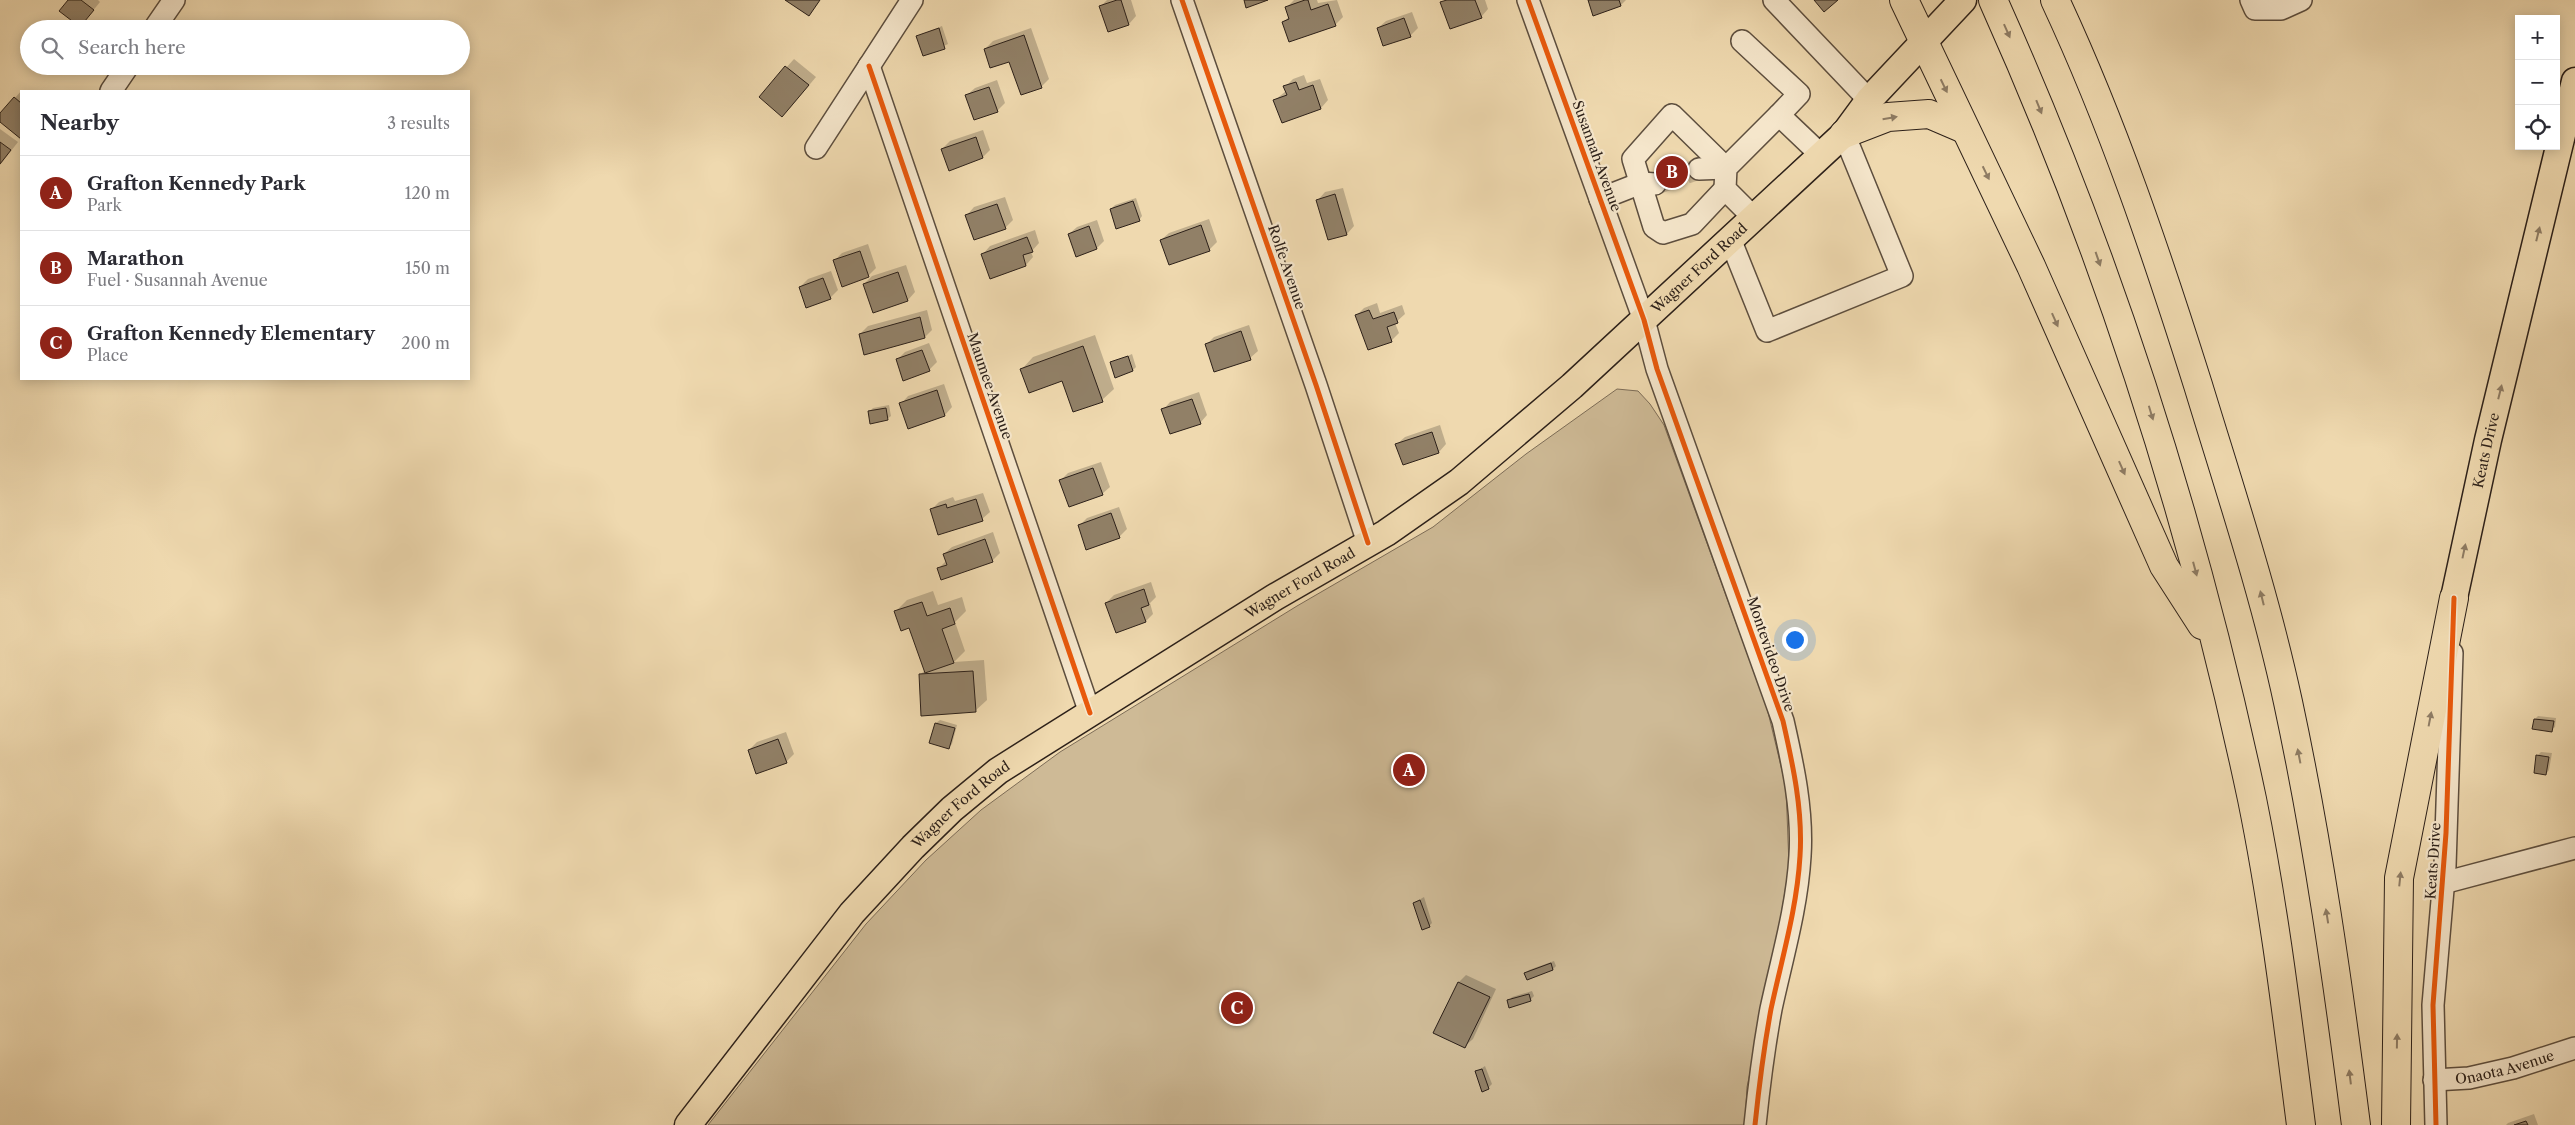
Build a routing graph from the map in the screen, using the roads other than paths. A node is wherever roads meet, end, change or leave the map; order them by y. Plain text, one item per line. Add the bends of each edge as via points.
1 (174, 0) edge
2 (912, 0) edge
3 (1182, 0) edge
4 (1528, 0) edge
5 (1774, 0) edge
6 (1904, 0) edge
7 (1964, 0) edge
8 (1993, 0) edge
9 (2251, 0) edge
10 (2301, 0) edge
11 (2059, 9) edge
12 (160, 20) edge
13 (1742, 41) dead end
14 (1923, 43) junction
15 (869, 66) junction
16 (122, 75) edge
17 (2575, 81) edge
18 (112, 90) edge
19 (1869, 100) junction
20 (1779, 115) junction
21 (1964, 129) junction
22 (1844, 134) junction
23 (816, 148) dead end
24 (1821, 155) junction
25 (1699, 169) tunnel mouth
26 (1726, 179) junction
27 (1648, 184) junction
28 (1600, 199) junction
29 (1754, 217) junction
30 (1730, 239) junction
31 (1644, 320) junction
32 (1368, 543) junction
33 (2454, 598) junction
34 (2217, 649) junction
35 (1090, 713) junction
36 (2575, 848) edge
37 (2444, 874) junction
38 (2575, 1048) edge
39 (2434, 1080) junction
40 (688, 1125) edge
41 (1755, 1125) edge
42 (2301, 1125) edge
43 (2356, 1125) edge
44 (2396, 1125) edge
45 (2436, 1125) edge

1 - 12 street
2 - 15 street
3 - 32 street, Rolfe Avenue
4 - 28 street, Susannah Avenue
5 - 19 street
6 - 14 highway
7 - 14 main road, Wagner Ford Road
8 -> 34 highway via 2089,233 2140,375
9 - 10 street via 2255,9 2281,9
43 -> 11 highway via 2313,826 2287,699 2254,567 2160,262
13 - 20 street via 1799,94
14 - 19 main road, Wagner Ford Road
14 -> 21 highway
15 - 23 street
15 - 35 street, Maumee Avenue
16 - 18 street
33 -> 17 main road, Keats Drive
19 - 22 main road, Wagner Ford Road
20 - 24 street
20 - 26 street
22 -> 21 highway via 1888,117 1929,114
21 -> 34 highway via 2031,266 2164,566
22 - 24 main road, Wagner Ford Road
22 - 30 street via 1902,276 1767,331
24 - 29 main road, Wagner Ford Road
25 - 26 street
26 - 27 street via 1692,224 1663,233 1654,227
26 - 27 street via 1672,115 1633,159
26 - 29 street
27 - 28 street
28 - 31 street, Susannah Avenue
29 - 30 main road, Wagner Ford Road
30 - 31 main road, Wagner Ford Road
31 - 32 main road, Wagner Ford Road via 1459,482
31 - 41 street, Montevideo Drive via 1657,369 1782,721 1800,812 1800,855 1794,906 1761,1062
32 - 35 main road, Wagner Ford Road
33 - 37 street, Keats Drive
44 -> 33 highway via 2399,878
34 - 42 highway via 2252,800 2275,926
35 - 40 main road, Wagner Ford Road via 998,771 913,846 852,913
36 - 37 street
37 - 39 street, Keats Drive via 2432,1005
38 - 39 street, Onaota Avenue via 2469,1078
39 - 45 street, Keats Drive

